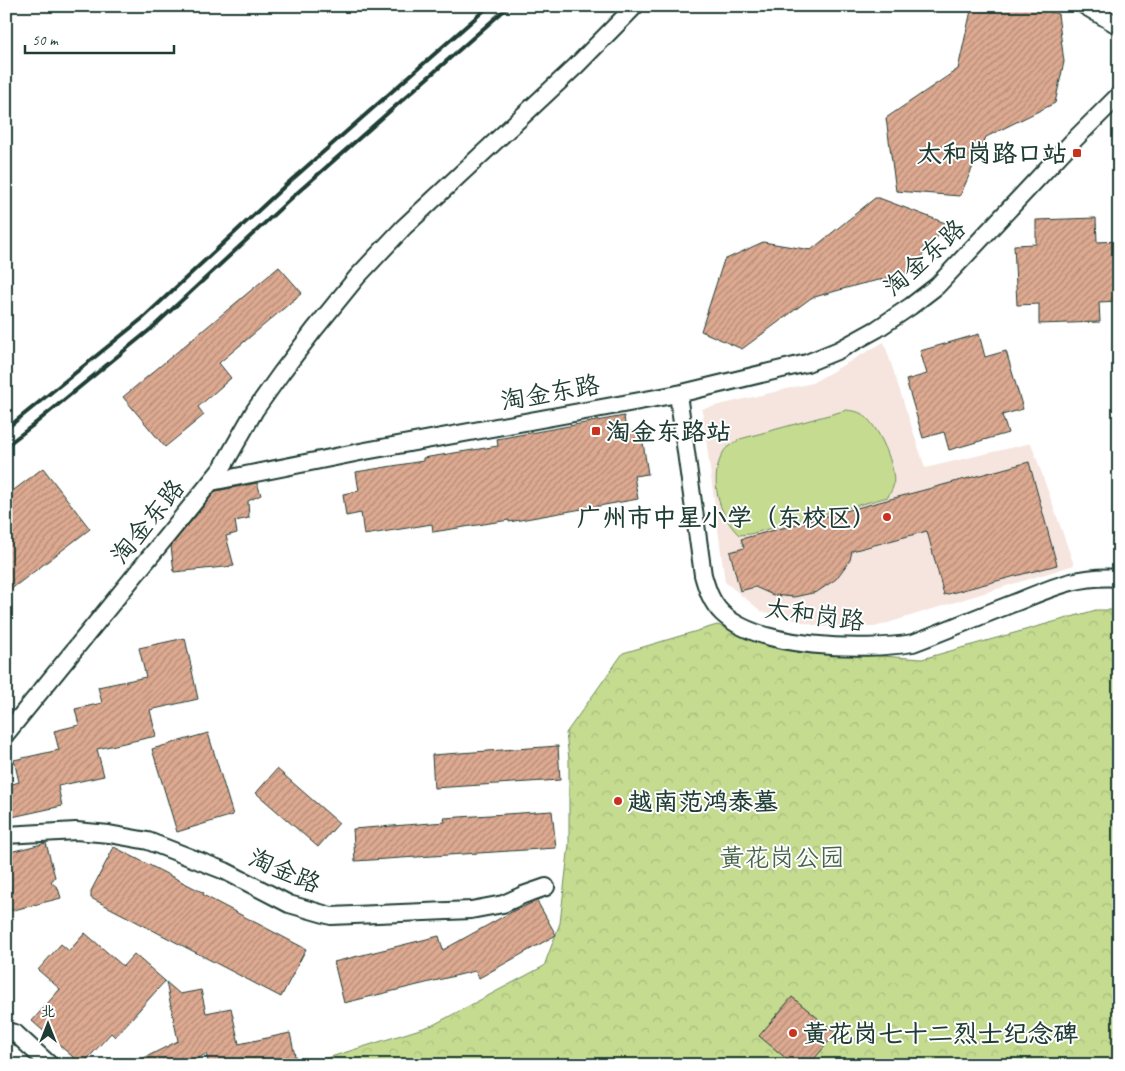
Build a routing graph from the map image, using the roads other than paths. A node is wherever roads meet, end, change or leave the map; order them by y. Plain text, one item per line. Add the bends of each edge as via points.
1 (635, 6) edge
2 (1085, 6) edge
3 (1119, 26) edge
4 (1119, 95) edge
5 (678, 394) junction
6 (211, 482) junction
7 (1119, 578) edge
8 (6, 734) edge
9 (6, 835) edge
10 (546, 887) dead end
11 (6, 1031) edge
12 (50, 1065) edge

1 - 6 street via 404,228 358,277 276,380
2 - 3 street
4 - 5 street, 淘金东路 via 956,267 877,330 807,363
5 - 6 street, 淘金东路 via 365,450
5 - 7 street, 太和岗路 via 703,575 710,596 721,612 749,630 815,645 895,646 914,643 1059,585 1076,580
6 - 8 street, 淘金东路
9 - 10 street, 淘金路 via 76,831 148,841 225,871 289,904 331,916 471,910 503,904
11 - 12 street via 15,1033

